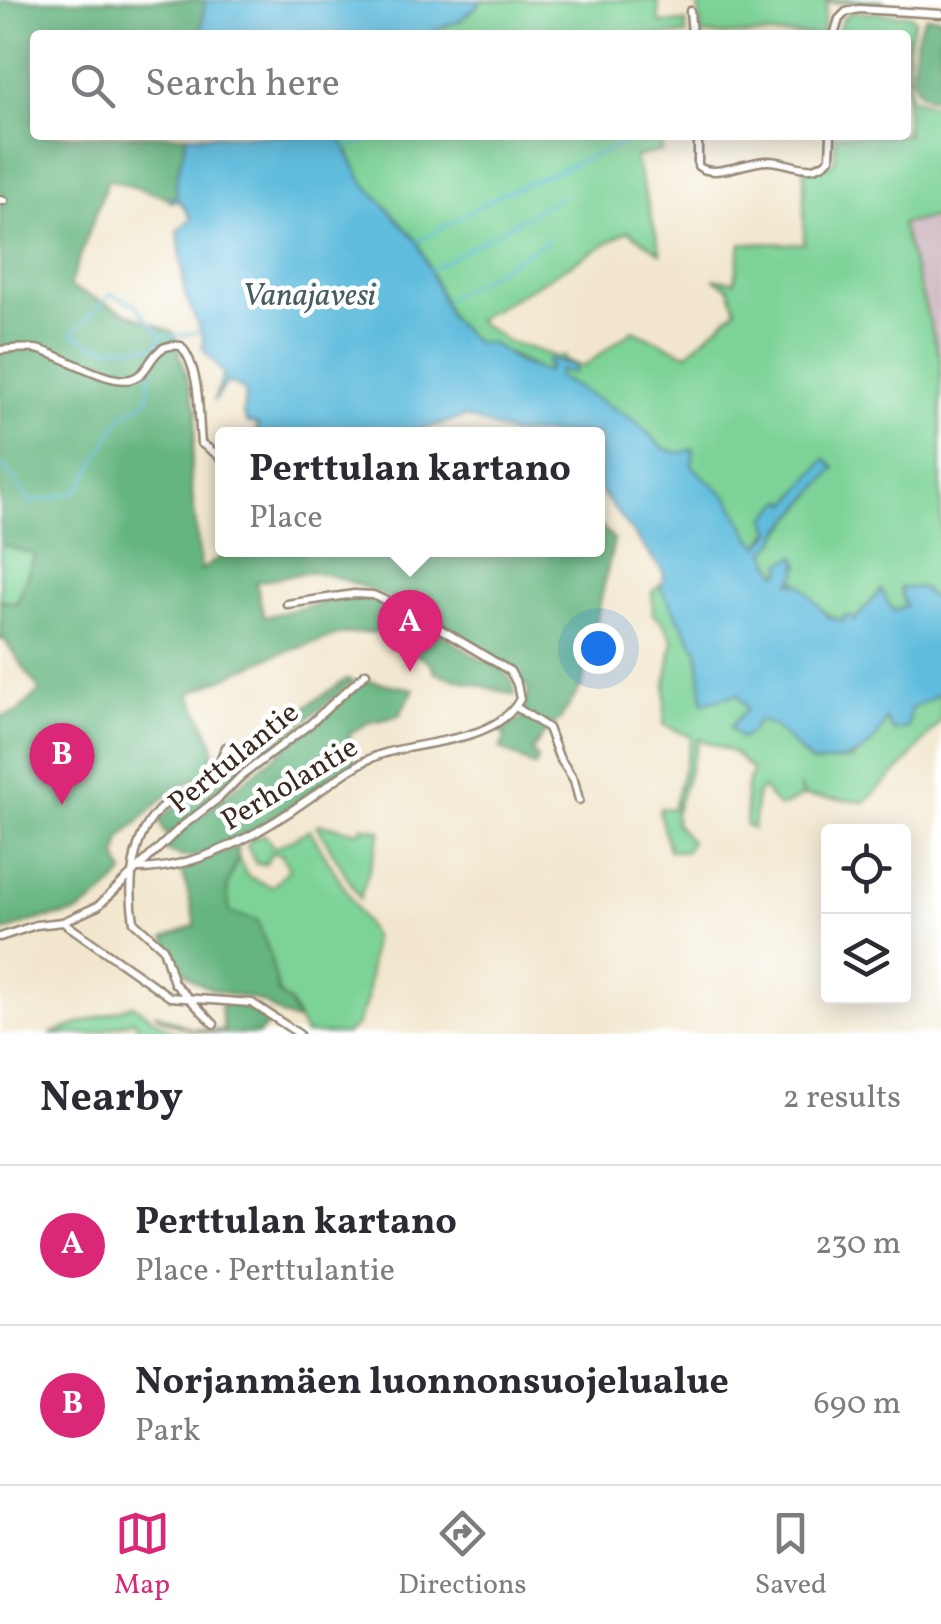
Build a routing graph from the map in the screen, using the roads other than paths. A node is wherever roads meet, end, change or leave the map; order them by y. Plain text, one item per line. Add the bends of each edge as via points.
1 (690, 12) dead end
2 (941, 14) edge
3 (692, 30) edge
4 (836, 30) edge
5 (698, 140) edge
6 (831, 140) edge
7 (0, 350) edge
8 (215, 453) edge
9 (287, 604) dead end
10 (366, 673) dead end
11 (516, 707) junction
12 (226, 747) dead end
13 (580, 800) dead end
14 (138, 869) junction
15 (129, 877) junction
16 (63, 922) junction
17 (0, 938) edge
18 (192, 999) junction
19 (214, 1024) dead end
20 (299, 1034) edge

1 - 3 street
2 - 4 street via 850,10
5 - 6 street via 698,166 711,172 767,160 815,168 830,158
7 - 8 street via 36,349 124,380 141,374 164,348 181,346 194,380 201,443
9 - 11 street via 354,594 386,600 510,671 519,692
10 - 14 street, Perttulantie
11 - 13 street via 548,728
11 - 14 street, Perholantie via 460,737 379,755 230,846
12 - 15 street, Perttulantie via 210,781 162,807
14 - 15 street, Perttulantie
15 - 16 street, Perttulantie via 98,906
15 - 18 street via 134,922 162,948 171,978
16 - 17 street, Perttulantie
16 - 18 street via 170,997
18 - 19 street
18 - 20 street via 252,1002

